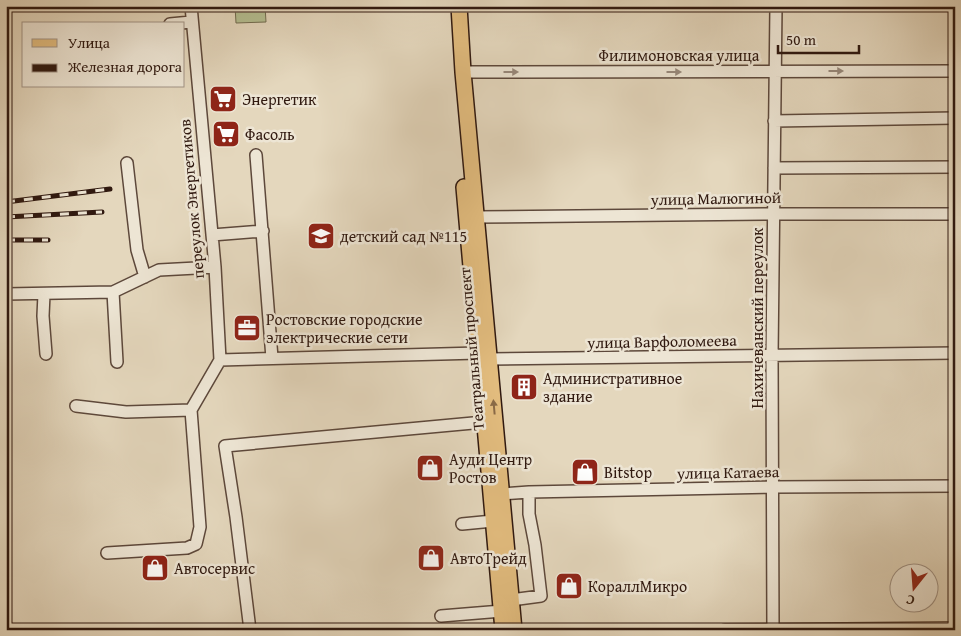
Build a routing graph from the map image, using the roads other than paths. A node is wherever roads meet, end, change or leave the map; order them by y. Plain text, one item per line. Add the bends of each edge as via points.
1 (190, 6) edge
2 (450, 6) edge
3 (459, 6) edge
4 (776, 6) edge
5 (191, 22) junction
6 (185, 23) edge
7 (774, 71) junction
8 (955, 71) edge
9 (463, 72) junction
10 (955, 118) edge
11 (774, 121) junction
12 (256, 155) dead end
13 (127, 163) dead end
14 (955, 167) edge
15 (774, 168) junction
16 (774, 214) junction
17 (955, 214) edge
18 (477, 217) junction
19 (263, 230) junction
20 (212, 235) junction
21 (215, 267) junction
22 (144, 277) junction
23 (113, 292) junction
24 (6, 294) edge
25 (44, 294) junction
26 (46, 354) dead end
27 (955, 354) edge
28 (484, 356) junction
29 (772, 356) junction
30 (272, 358) junction
31 (220, 360) junction
32 (117, 362) dead end
33 (76, 406) dead end
34 (191, 410) junction
35 (484, 422) junction
36 (955, 486) edge
37 (773, 487) junction
38 (528, 492) junction
39 (502, 494) junction
40 (493, 521) junction
41 (462, 524) dead end
42 (107, 552) dead end
43 (506, 606) junction
44 (441, 616) dead end
45 (955, 628) edge
46 (773, 629) edge
47 (250, 630) edge
48 (503, 630) edge
49 (514, 630) edge
50 (726, 630) edge
51 (734, 630) edge

1 - 5 street, переулок Энергетиков
2 - 28 main road, Театральный проспект via 452,61
3 - 9 main road, Театральный проспект
4 - 7 street, Нахичеванский переулок
5 - 6 street
5 - 20 street, переулок Энергетиков
7 -> 8 street, Филимоновская улица
9 -> 7 street, Филимоновская улица
7 - 11 street, Нахичеванский переулок
9 - 18 main road, Театральный проспект
10 - 11 street
11 - 15 street, Нахичеванский переулок
12 - 19 street
13 - 22 street via 137,250
14 - 15 street
15 - 16 street, Нахичеванский переулок
16 - 17 street, улица Малюгиной
16 - 18 street, улица Малюгиной
16 - 29 street, Нахичеванский переулок
18 - 28 main road, Театральный проспект
19 - 20 street
19 - 30 street
20 - 21 street, переулок Энергетиков
21 - 22 street via 160,270
21 - 31 street, переулок Энергетиков
22 - 23 street
23 - 25 street
23 - 32 street
24 - 25 street
25 - 26 street
27 - 29 street, улица Варфоломеева
28 - 29 street, улица Варфоломеева
28 - 30 street, улица Варфоломеева
28 - 35 main road, Театральный проспект
39 -> 28 main road, Театральный проспект
29 - 37 street, Нахичеванский переулок
30 - 31 street, улица Варфоломеева
31 - 34 street
33 - 34 street via 126,412
34 - 42 street via 200,527 196,544 188,548
35 - 40 main road, Театральный проспект
35 - 47 street via 225,446
36 - 37 street, улица Катаева
37 - 38 street, улица Катаева
37 - 46 street, Нахичеванский переулок
38 - 39 street, улица Катаева
38 - 43 street via 541,596
39 - 43 main road, Театральный проспект
40 - 41 street
40 - 43 main road, Театральный проспект
43 - 44 street
43 - 48 main road, Театральный проспект
43 - 49 main road, Театральный проспект
45 - 46 street
46 - 51 street
50 - 51 street

